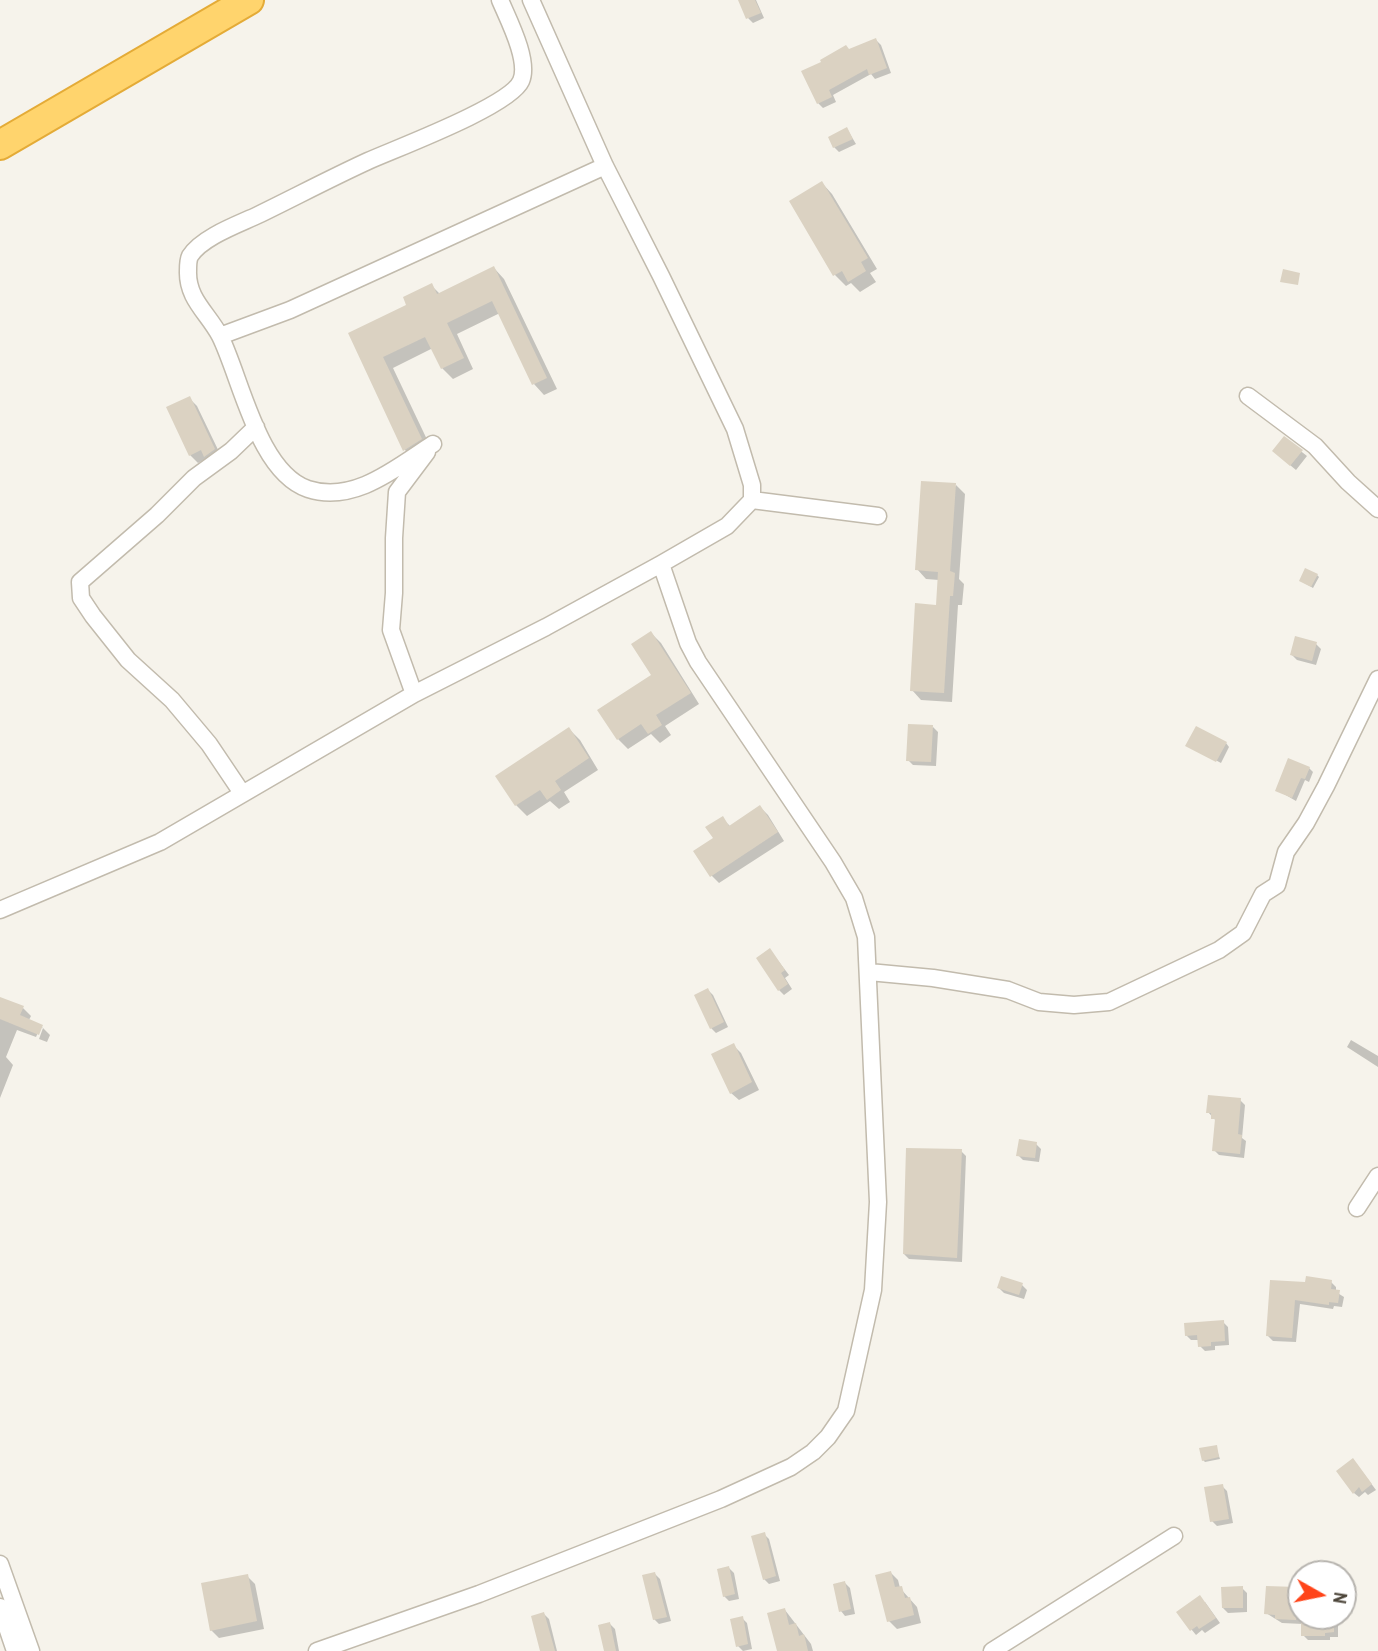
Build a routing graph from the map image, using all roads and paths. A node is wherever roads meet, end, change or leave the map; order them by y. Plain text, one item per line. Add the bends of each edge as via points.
1 (249, 0) edge
2 (500, 0) edge
3 (531, 0) edge
4 (0, 145) edge
5 (605, 166) junction
6 (219, 336) junction
7 (1248, 396) dead end
8 (256, 427) junction
9 (752, 500) junction
10 (1378, 509) edge
11 (878, 516) dead end
12 (661, 564) junction
13 (1378, 679) edge
14 (414, 694) junction
15 (242, 793) junction
16 (0, 910) edge
17 (869, 972) junction
18 (1378, 1176) edge
19 (1357, 1208) dead end
20 (1174, 1536) dead end
21 (0, 1564) edge
22 (0, 1607) edge
23 (15, 1651) edge
24 (32, 1651) edge
25 (317, 1651) edge
26 (992, 1651) edge

1 - 4 highway
2 - 6 street via 524,65 520,83 510,94 216,235 190,256 191,296
3 - 5 street
5 - 6 street via 290,310
5 - 9 street via 734,429 752,485
6 - 8 street
7 - 10 street via 1315,446
8 - 14 street via 281,470 294,482 339,493 356,489 433,444 397,492 391,629
8 - 15 street via 80,582 81,598 93,616 128,660 172,700
9 - 11 street
9 - 12 street via 727,526
12 - 14 street
12 - 17 street via 698,662 854,898 866,937
13 - 17 street via 1311,814 1286,852 1277,885 1263,894 1243,933 1219,950 1109,1002 1074,1005 1039,1002 1008,989
14 - 15 street
15 - 16 street via 160,842
17 - 25 street via 878,1202 873,1290 846,1411 828,1437 791,1467 721,1499 479,1594
18 - 19 street
20 - 26 street
21 - 24 street
22 - 23 street

